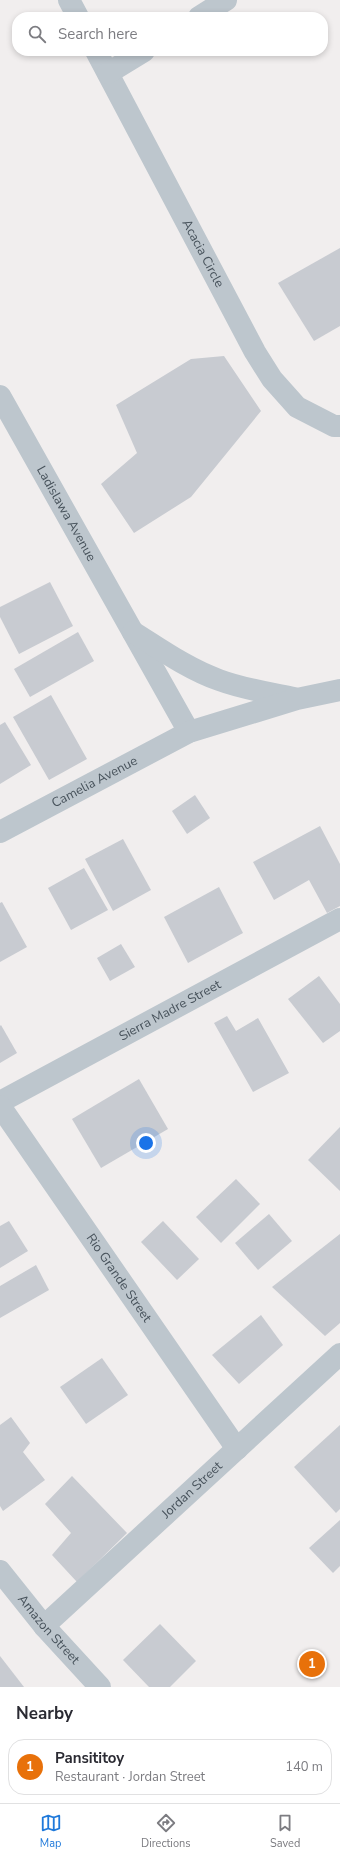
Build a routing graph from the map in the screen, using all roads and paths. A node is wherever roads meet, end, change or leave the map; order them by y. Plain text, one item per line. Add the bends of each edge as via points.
1 (69, 0) edge
2 (226, 0) edge
3 (75, 12) edge
4 (206, 12) edge
5 (99, 56) edge
6 (136, 56) edge
7 (108, 73) junction
8 (0, 396) edge
9 (340, 426) edge
10 (132, 632) junction
11 (340, 690) edge
12 (297, 699) junction
13 (189, 732) junction
14 (0, 832) edge
15 (340, 919) edge
16 (0, 1102) edge
17 (0, 1106) edge
18 (340, 1354) edge
19 (237, 1449) junction
20 (0, 1571) edge
21 (44, 1626) junction
22 (100, 1687) edge

1 - 3 street
2 - 4 street
5 - 7 street, Acacia Circle
6 - 7 street
7 - 9 street, Acacia Circle via 255,352 272,378 297,407 334,426
8 - 10 street, Ladislawa Avenue
10 - 12 street, Ladislawa Avenue via 181,662 218,680
10 - 13 street, Ladislawa Avenue
11 - 12 street, Ladislawa Avenue
12 - 13 street, Ladislawa Avenue
13 - 14 street, Camelia Avenue
15 - 16 street, Sierra Madre Street
17 - 19 street, Rio Grande Street
18 - 19 street, Jordan Street
19 - 21 street, Jordan Street
20 - 21 street, Amazon Street
21 - 22 street, Amazon Street

